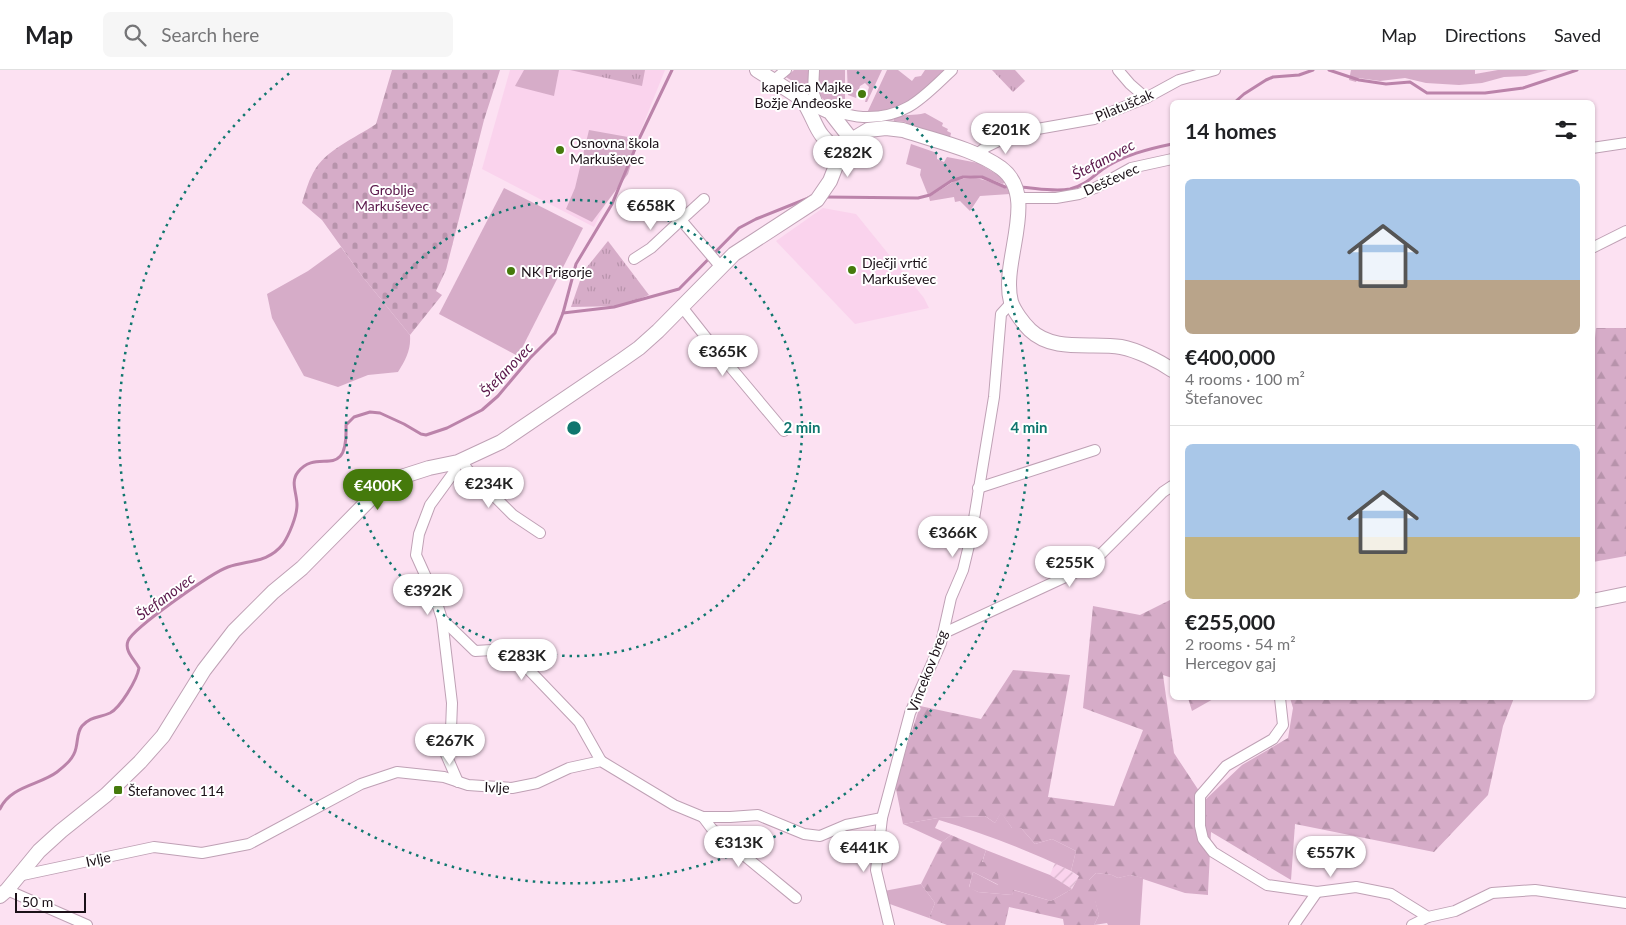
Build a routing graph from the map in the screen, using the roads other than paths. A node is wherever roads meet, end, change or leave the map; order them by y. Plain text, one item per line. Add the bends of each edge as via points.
1 (786, 70) edge
2 (814, 70) edge
3 (952, 70) edge
4 (1118, 70) edge
5 (1214, 70) edge
6 (758, 71) edge
7 (774, 80) junction
8 (1146, 98) junction
9 (802, 99) junction
10 (826, 110) junction
11 (813, 123) junction
12 (851, 139) junction
13 (1626, 143) edge
14 (1595, 148) edge
15 (841, 152) junction
16 (976, 155) junction
17 (1170, 159) edge
18 (1017, 190) junction
19 (704, 200) dead end
20 (681, 220) junction
21 (1626, 231) edge
22 (1595, 246) edge
23 (634, 259) dead end
24 (718, 264) junction
25 (1012, 302) junction
26 (682, 307) junction
27 (1170, 368) edge
28 (784, 431) dead end
29 (1095, 450) dead end
30 (460, 462) junction
31 (1170, 487) edge
32 (978, 488) junction
33 (540, 533) dead end
34 (1626, 594) edge
35 (1595, 600) edge
36 (442, 618) junction
37 (944, 633) junction
38 (1280, 700) edge
39 (601, 761) junction
40 (458, 782) junction
41 (703, 818) junction
42 (882, 818) junction
43 (18, 876) junction
44 (1317, 892) junction
45 (3, 893) edge
46 (796, 898) dead end
47 (1626, 903) edge
48 (1428, 917) junction
49 (87, 925) edge
50 (889, 925) edge
51 (1294, 925) edge
52 (1412, 925) edge

1 - 7 street
2 - 10 street via 813,91
3 - 10 street via 918,102 907,108 863,117
4 - 8 street
5 - 8 street, Pilatuščak via 1179,80
6 - 7 street
7 - 9 street
8 - 16 street, Pilatuščak via 1094,119 1018,133
9 - 10 street
9 - 11 street
10 - 11 street via 818,114
10 - 12 street
11 - 15 street via 825,141
12 - 15 street
12 - 16 street via 868,130 894,128
13 - 14 street
15 - 24 street via 821,195
16 - 18 street via 1001,168
17 - 18 street, Deščevec via 1131,168 1079,194 1056,198
18 - 25 street via 1018,214 1009,271
19 - 20 street
20 - 23 street
20 - 24 street
21 - 22 street
24 - 26 street
25 - 27 street via 1030,330 1046,341 1077,346 1122,347 1160,361
25 - 32 street, Vincekov breg via 1001,314 994,397
26 - 28 street
26 - 30 street via 639,348 501,442
29 - 32 street
30 - 33 street via 513,515
30 - 36 street via 430,505 419,534 416,555
30 - 43 street via 429,468 387,483 234,631 204,670 163,736 140,762 39,851
31 - 37 street via 1100,555 1074,573
32 - 37 street, Vincekov breg via 971,537 963,570 951,598
34 - 35 street
36 - 39 street via 475,651 509,649 579,722
36 - 40 street via 452,703 451,730 445,752
37 - 42 street, Vincekov breg via 910,713
38 - 44 street via 1284,726 1273,739 1226,766 1200,796 1202,839 1213,852 1266,885
39 - 40 street, Ivlje via 569,768 537,782 512,788
39 - 41 street via 674,805
40 - 43 street, Ivlje via 397,772 361,784 249,844 202,853 154,847
41 - 42 street via 758,815 804,834 820,836 846,825
41 - 46 street
42 - 50 street, Vincekov breg via 876,870
43 - 45 street
44 - 48 street via 1356,887 1391,894
44 - 51 street
45 - 49 street
47 - 48 street via 1535,890 1492,893 1455,911
48 - 52 street

